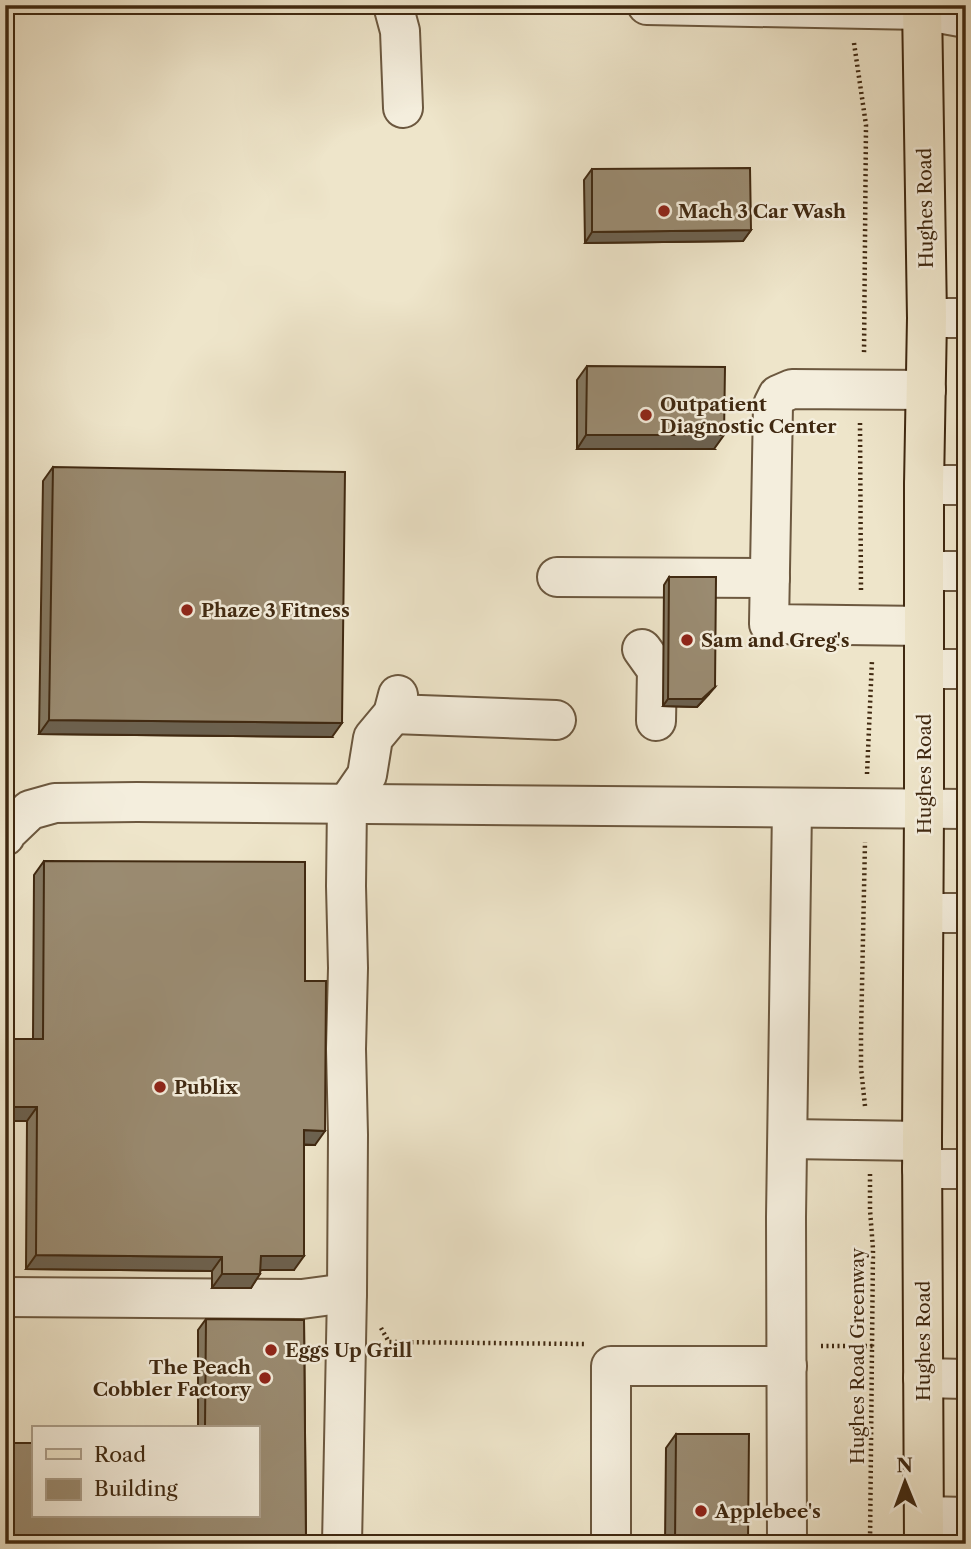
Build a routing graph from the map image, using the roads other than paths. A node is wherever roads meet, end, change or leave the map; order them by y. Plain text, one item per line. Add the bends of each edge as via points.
1 (393, 5) edge
2 (647, 5) edge
3 (922, 8) edge
4 (966, 18) edge
5 (403, 108) dead end
6 (926, 318) junction
7 (966, 318) edge
8 (926, 390) junction
9 (924, 485) junction
10 (966, 485) edge
11 (924, 571) junction
12 (966, 571) edge
13 (557, 577) dead end
14 (770, 578) junction
15 (924, 626) junction
16 (642, 649) dead end
17 (924, 669) junction
18 (966, 670) edge
19 (556, 720) dead end
20 (656, 721) dead end
21 (347, 804) junction
22 (792, 808) junction
23 (924, 809) junction
24 (966, 809) edge
25 (5, 836) edge
26 (923, 913) junction
27 (966, 913) edge
28 (788, 1139) junction
29 (922, 1155) junction
30 (966, 1169) edge
31 (347, 1293) junction
32 (5, 1297) edge
33 (787, 1366) junction
34 (923, 1378) junction
35 (966, 1379) edge
36 (966, 1517) edge
37 (924, 1530) edge
38 (342, 1544) edge
39 (611, 1544) edge
40 (787, 1544) edge

1 - 5 street via 400,31
2 - 3 street
3 - 4 street
3 - 6 main road, Hughes Road
6 - 7 street
6 - 8 main road, Hughes Road
8 - 9 main road, Hughes Road
8 - 14 street via 792,389 778,395 773,405
9 - 10 street
9 - 11 main road, Hughes Road
11 - 12 street
11 - 15 main road, Hughes Road
13 - 14 street
14 - 15 street via 769,624
15 - 17 main road, Hughes Road
16 - 20 street via 657,670
17 - 18 street
17 - 23 main road, Hughes Road
19 - 21 street via 395,704 373,738 367,775
21 - 22 street
21 - 25 street via 55,803 30,810
21 - 31 street
22 - 23 street
22 - 28 street
23 - 24 street
23 - 26 main road, Hughes Road
26 - 27 street
26 - 29 main road, Hughes Road
28 - 29 street
28 - 33 street
29 - 30 street
29 - 34 main road, Hughes Road
31 - 32 street via 302,1298
31 - 38 street
33 - 39 street via 611,1366
33 - 40 street
34 - 35 street
34 - 37 main road, Hughes Road
36 - 37 street

